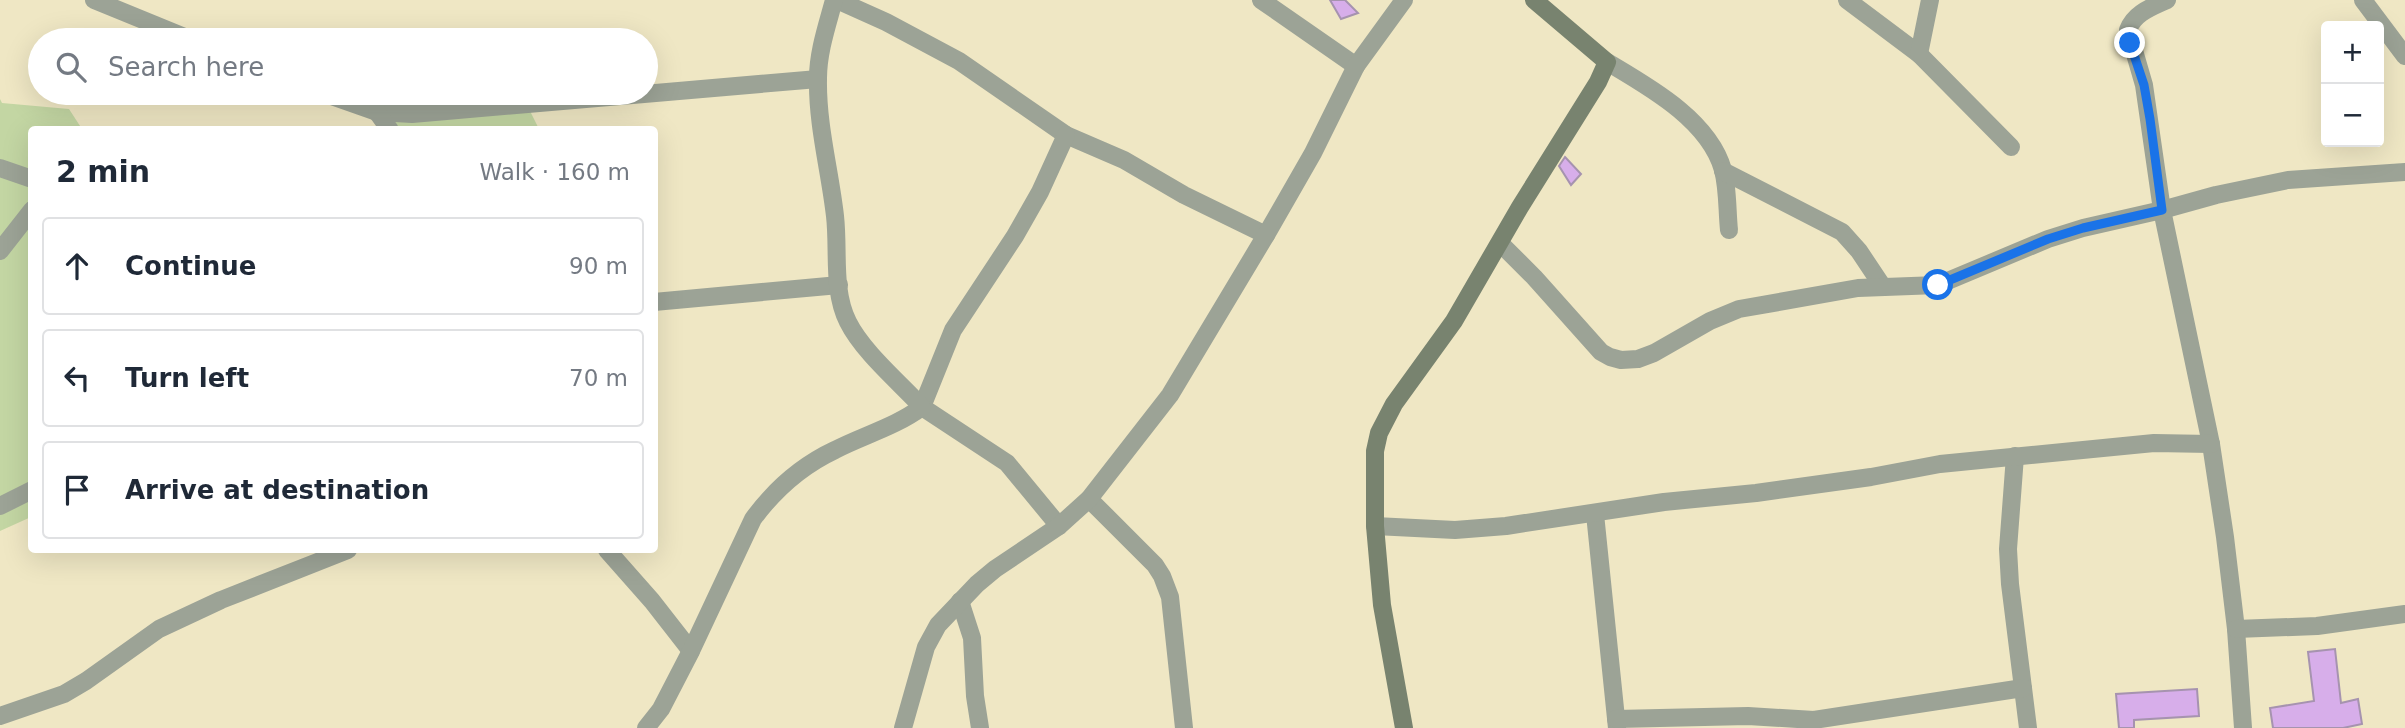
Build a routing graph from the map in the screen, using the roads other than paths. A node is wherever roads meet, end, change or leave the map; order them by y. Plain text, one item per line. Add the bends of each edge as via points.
1 (94, 0) edge
2 (835, 0) edge
3 (1261, 0) edge
4 (1404, 0) edge
5 (1534, 0) edge
6 (1847, 0) edge
7 (1930, 0) edge
8 (2168, 0) edge
9 (2363, 0) edge
10 (2143, 5) edge
11 (163, 28) edge
12 (1919, 54) junction
13 (2405, 56) edge
14 (1607, 62) junction
15 (1356, 66) junction
16 (818, 79) junction
17 (658, 93) edge
18 (357, 105) edge
19 (516, 105) edge
20 (377, 112) junction
21 (387, 126) edge
22 (1066, 135) junction
23 (2011, 146) dead end
24 (0, 168) edge
25 (1723, 171) junction
26 (2405, 172) edge
27 (28, 178) edge
28 (2162, 210) junction
29 (28, 214) edge
30 (1729, 230) dead end
31 (1266, 236) junction
32 (1500, 243) junction
33 (0, 251) edge
34 (839, 285) junction
35 (1883, 287) junction
36 (658, 302) edge
37 (922, 407) junction
38 (2211, 444) junction
39 (2015, 456) junction
40 (28, 492) edge
41 (1089, 499) junction
42 (0, 506) edge
43 (1595, 513) junction
44 (1059, 526) junction
45 (1375, 526) junction
46 (340, 553) edge
47 (610, 553) edge
48 (960, 601) junction
49 (2405, 614) edge
50 (2236, 629) junction
51 (691, 651) junction
52 (2023, 688) junction
53 (0, 716) edge
54 (1616, 724) edge
55 (1814, 724) edge
56 (646, 728) edge
57 (903, 728) edge
58 (980, 728) edge
59 (1184, 728) edge
60 (1404, 728) edge
61 (2028, 728) edge
62 (2243, 728) edge

1 - 11 street
2 - 16 street via 821,48
2 - 22 street via 959,61
3 - 15 street
4 - 15 street
5 - 14 street
6 - 12 street
7 - 12 street
8 - 10 street
9 - 13 street
10 - 28 street via 2128,30 2148,108
12 - 23 street
14 - 25 street via 1684,113 1708,138
14 - 32 street
15 - 31 street
16 - 17 street
16 - 34 street
18 - 20 street
19 - 20 street via 412,114
20 - 21 street
22 - 31 street via 1124,160
22 - 37 street via 1015,236 953,330
24 - 27 street
25 - 30 street
25 - 35 street via 1842,232
26 - 28 street via 2288,180
28 - 35 street via 2048,239 1938,285
28 - 38 street
29 - 33 street
31 - 41 street via 1170,395
32 - 35 street via 1601,352 1621,360 1654,353 1739,309
32 - 45 street via 1379,433
34 - 36 street
34 - 37 street via 849,323
37 - 44 street via 1007,463
37 - 51 street via 807,466 767,499 753,519
38 - 39 street via 2154,443
38 - 50 street
39 - 43 street
39 - 52 street via 2009,561
40 - 42 street
41 - 44 street
41 - 59 street via 1162,576 1170,597
43 - 45 street via 1455,530
43 - 54 street
44 - 48 street via 995,569
45 - 60 street via 1382,605
46 - 53 street via 220,600 131,648 64,694
47 - 51 street
48 - 57 street via 926,647
48 - 58 street via 972,638
49 - 50 street via 2317,626
50 - 62 street
51 - 56 street
52 - 55 street
52 - 61 street
54 - 55 street via 1748,716

